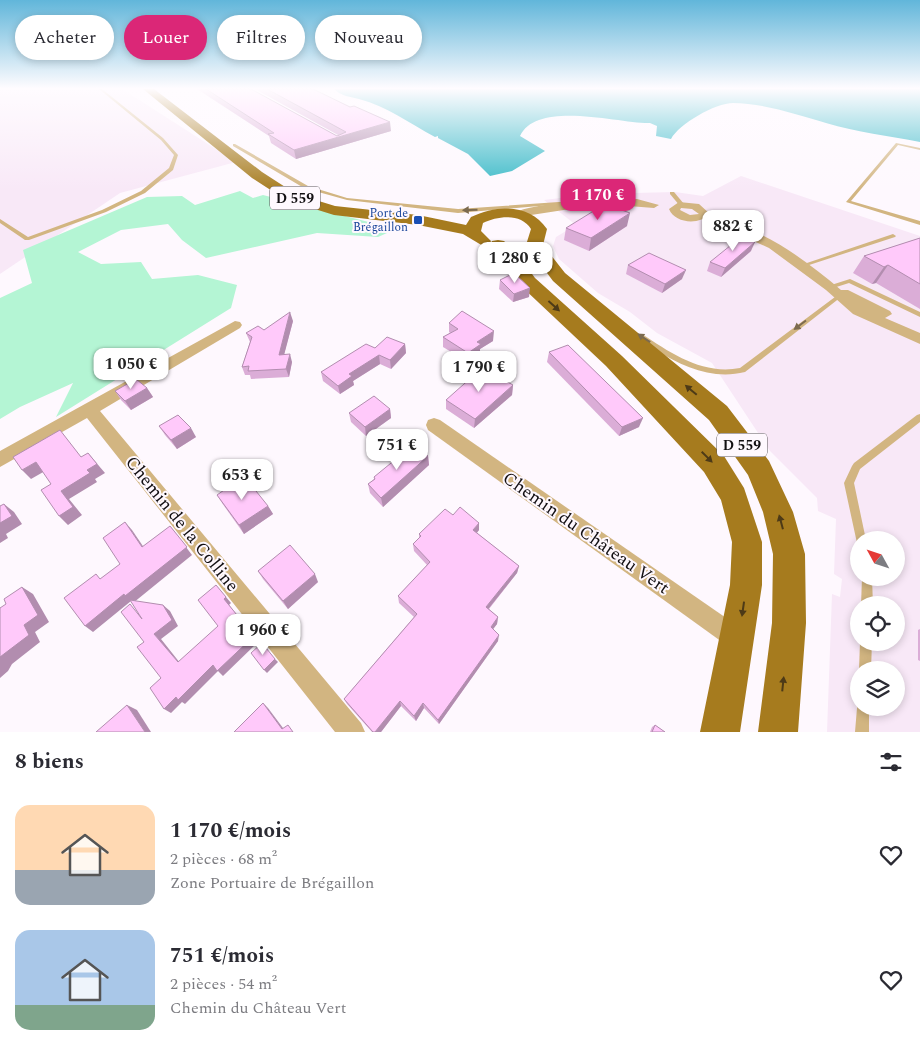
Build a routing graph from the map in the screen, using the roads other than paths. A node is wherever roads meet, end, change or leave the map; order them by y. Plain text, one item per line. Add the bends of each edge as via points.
1 (142, 123) edge
2 (191, 123) edge
3 (205, 123) edge
4 (234, 145) junction
5 (920, 149) edge
6 (672, 193) dead end
7 (588, 201) junction
8 (678, 208) junction
9 (518, 214) junction
10 (0, 221) edge
11 (920, 223) edge
12 (477, 225) junction
13 (536, 231) junction
14 (893, 236) dead end
15 (498, 245) junction
16 (800, 266) junction
17 (834, 291) junction
18 (920, 315) edge
19 (608, 320) junction
20 (235, 325) dead end
21 (920, 334) edge
22 (920, 339) edge
23 (88, 408) junction
24 (920, 417) edge
25 (434, 425) dead end
26 (0, 460) edge
27 (859, 531) edge
28 (738, 640) junction
29 (863, 716) edge
30 (352, 732) edge
31 (720, 732) edge
32 (778, 732) edge
33 (862, 732) edge

1 - 10 lane via 176,155 171,169 143,192 104,211 27,239
2 - 12 main road, D 559 via 257,175 291,197 334,210
3 - 4 main road, D 559
7 -> 4 lane via 458,211 347,200 306,187
4 - 12 main road, D 559 via 285,183 323,200 444,216
5 - 11 lane via 896,144 848,202
6 - 8 lane
7 - 8 street via 634,201
7 - 9 street
7 - 13 street via 548,215
8 - 16 street via 685,217 702,216 741,230 773,246
9 - 12 main road via 495,213
9 - 13 main road via 533,220
12 - 15 main road via 482,240
13 - 15 main road via 519,245
13 - 19 main road, D 559 via 534,245 537,252 558,277
14 - 16 lane
15 -> 28 main road, D 559 via 528,282 614,361 714,464 734,498 747,542 746,585
16 - 17 street
17 - 18 lane via 850,281
17 -> 19 lane via 742,370 734,372 703,370 661,350 625,325
17 - 21 street via 859,300
17 - 22 street via 858,311
32 -> 19 main road, D 559 via 790,623 790,554 778,512 759,470 718,413
20 - 23 street
23 - 26 street
23 - 30 street, Chemin de la Colline
24 - 27 lane via 857,466 849,483
25 - 28 street, Chemin du Château Vert
28 - 31 main road, D 559
29 - 33 lane

